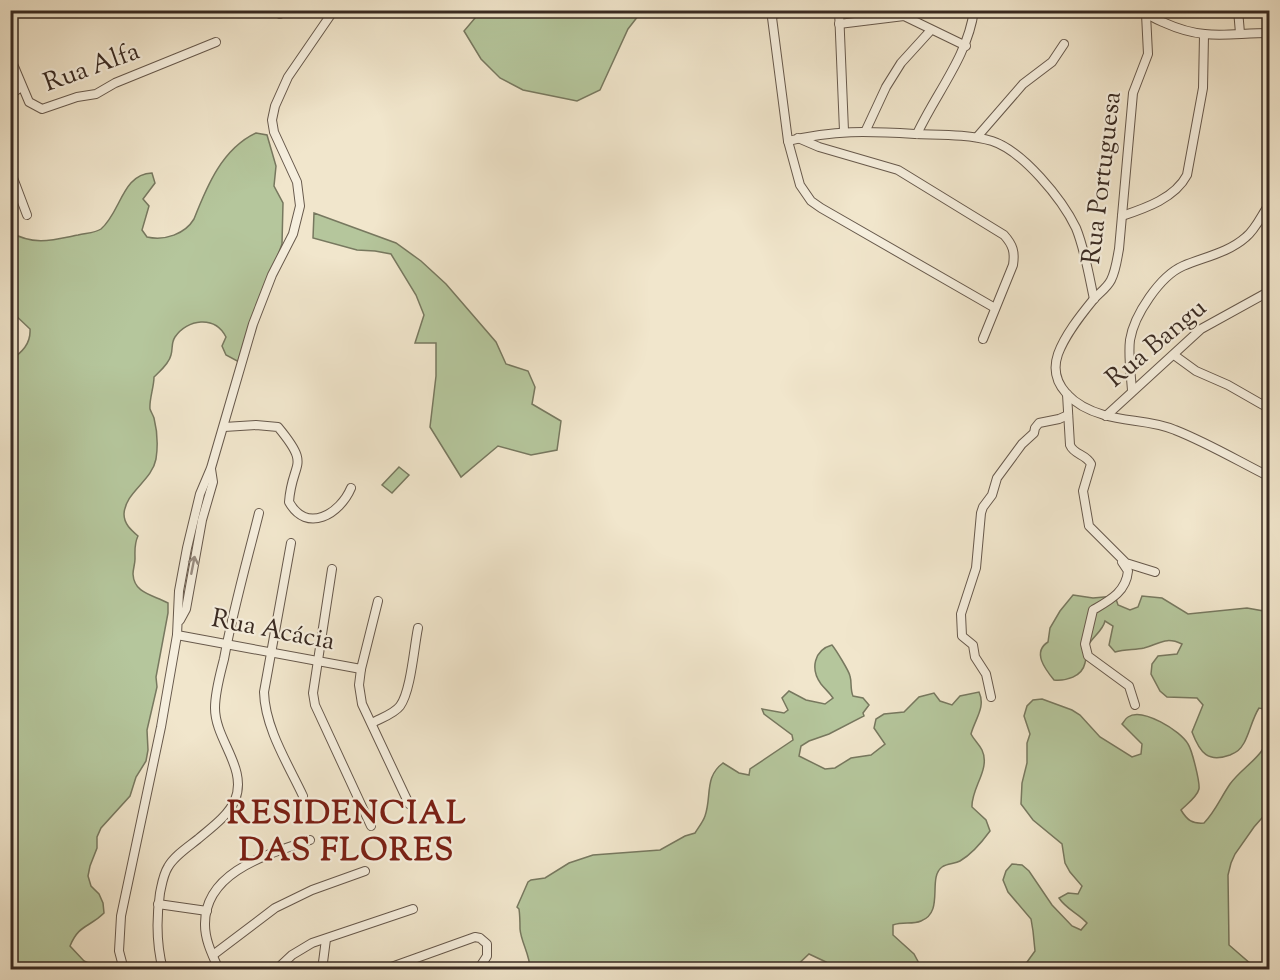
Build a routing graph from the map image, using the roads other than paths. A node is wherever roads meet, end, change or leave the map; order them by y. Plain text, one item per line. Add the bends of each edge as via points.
1 (334, 10) edge
2 (788, 10) edge
3 (839, 10) edge
4 (974, 10) edge
5 (1238, 10) edge
6 (1145, 12) edge
7 (772, 13) edge
8 (839, 24) junction
9 (931, 30) junction
10 (1240, 33) junction
11 (1269, 33) edge
12 (1204, 35) junction
13 (216, 42) dead end
14 (1064, 44) dead end
15 (966, 46) junction
16 (10, 57) edge
17 (21, 87) junction
18 (10, 95) edge
19 (866, 130) junction
20 (844, 131) junction
21 (918, 134) junction
22 (977, 137) junction
23 (798, 138) junction
24 (788, 141) junction
25 (10, 170) edge
26 (1269, 202) edge
27 (27, 215) dead end
28 (1122, 216) junction
29 (1269, 291) edge
30 (1094, 299) junction
31 (995, 308) junction
32 (983, 339) dead end
33 (1174, 355) junction
34 (1132, 391) junction
35 (1067, 394) junction
36 (1269, 409) edge
37 (1068, 414) junction
38 (1106, 416) junction
39 (224, 427) junction
40 (1269, 477) edge
41 (351, 488) dead end
42 (259, 513) dead end
43 (291, 543) dead end
44 (1119, 556) junction
45 (332, 569) dead end
46 (1155, 572) dead end
47 (378, 601) dead end
48 (418, 628) dead end
49 (177, 635) junction
50 (227, 643) junction
51 (272, 651) junction
52 (318, 660) junction
53 (361, 669) junction
54 (992, 697) dead end
55 (1135, 705) dead end
56 (372, 723) junction
57 (303, 796) dead end
58 (409, 804) dead end
59 (371, 826) dead end
60 (310, 840) dead end
61 (365, 872) dead end
62 (158, 904) junction
63 (413, 909) dead end
64 (207, 911) junction
65 (326, 939) junction
66 (213, 955) junction
67 (124, 969) edge
68 (163, 969) edge
69 (219, 969) edge
70 (276, 969) edge
71 (322, 969) edge
72 (384, 969) edge
73 (478, 969) edge

1 - 39 street via 288,77 275,106 274,132 297,182 300,206 293,234 253,324
2 - 7 street
3 - 8 street
4 - 15 street
5 - 10 street
6 - 12 street via 1184,31
6 - 28 street, Rua Portuguesa via 1148,54 1133,93
7 - 24 street
8 - 9 street via 904,16
8 - 20 street
9 - 15 street
9 - 19 street via 901,63
10 - 11 street
10 - 12 street
12 - 28 street via 1203,88 1187,175 1182,184 1157,202
13 - 17 street, Rua Alfa via 96,94 42,109 28,102
14 - 22 street via 1052,62 1023,84
15 - 21 street
16 - 17 street, Rua Alfa
17 - 18 street
19 - 20 street
19 - 21 street
20 - 23 street
21 - 22 street
22 - 30 street via 1025,160 1069,217 1085,257
23 - 24 street
23 - 31 street via 898,170 1004,235 1015,254
24 - 31 street via 800,185 811,201
25 - 27 street
26 - 34 street via 1248,236 1226,250 1181,267 1149,297 1130,336
28 - 30 street, Rua Portuguesa via 1115,270
29 - 33 street, Rua Bangu via 1207,325
30 - 35 street, Rua Portuguesa via 1062,343 1056,362 1056,378
31 - 32 street
33 - 34 street, Rua Bangu
33 - 36 street via 1196,371
34 - 38 street, Rua Bangu
35 - 37 street
35 - 38 street
37 - 44 street via 1071,448 1091,464 1083,488 1089,525
37 - 54 street via 1039,423 997,478 981,513 976,568 961,614 962,636 973,645
38 - 40 street via 1175,430
39 - 41 street via 278,427 297,454 289,502 293,510 307,519 326,515 347,499
39 - 49 street via 211,468 213,482
42 - 50 street
43 - 51 street
44 - 46 street via 1130,565
44 - 55 street via 1128,571 1125,583 1120,592 1093,610 1085,644 1088,656 1129,686
45 - 52 street
47 - 53 street
48 - 56 street via 405,696 393,712
49 - 50 street, Rua Acácia
49 - 67 street via 121,916 119,951
50 - 51 street, Rua Acácia
50 - 62 street via 215,716 237,774 235,798 216,824 168,866
51 - 52 street, Rua Acácia
51 - 57 street via 264,692 266,712
52 - 53 street, Rua Acácia
52 - 59 street via 315,705
53 - 56 street via 362,704
56 - 58 street
60 - 64 street via 243,867 217,889
61 - 66 street via 275,908
62 - 64 street
62 - 68 street via 156,937
63 - 65 street
64 - 66 street via 205,925
65 - 70 street via 302,948
65 - 71 street
66 - 69 street
72 - 73 street via 480,938 487,944 487,956

